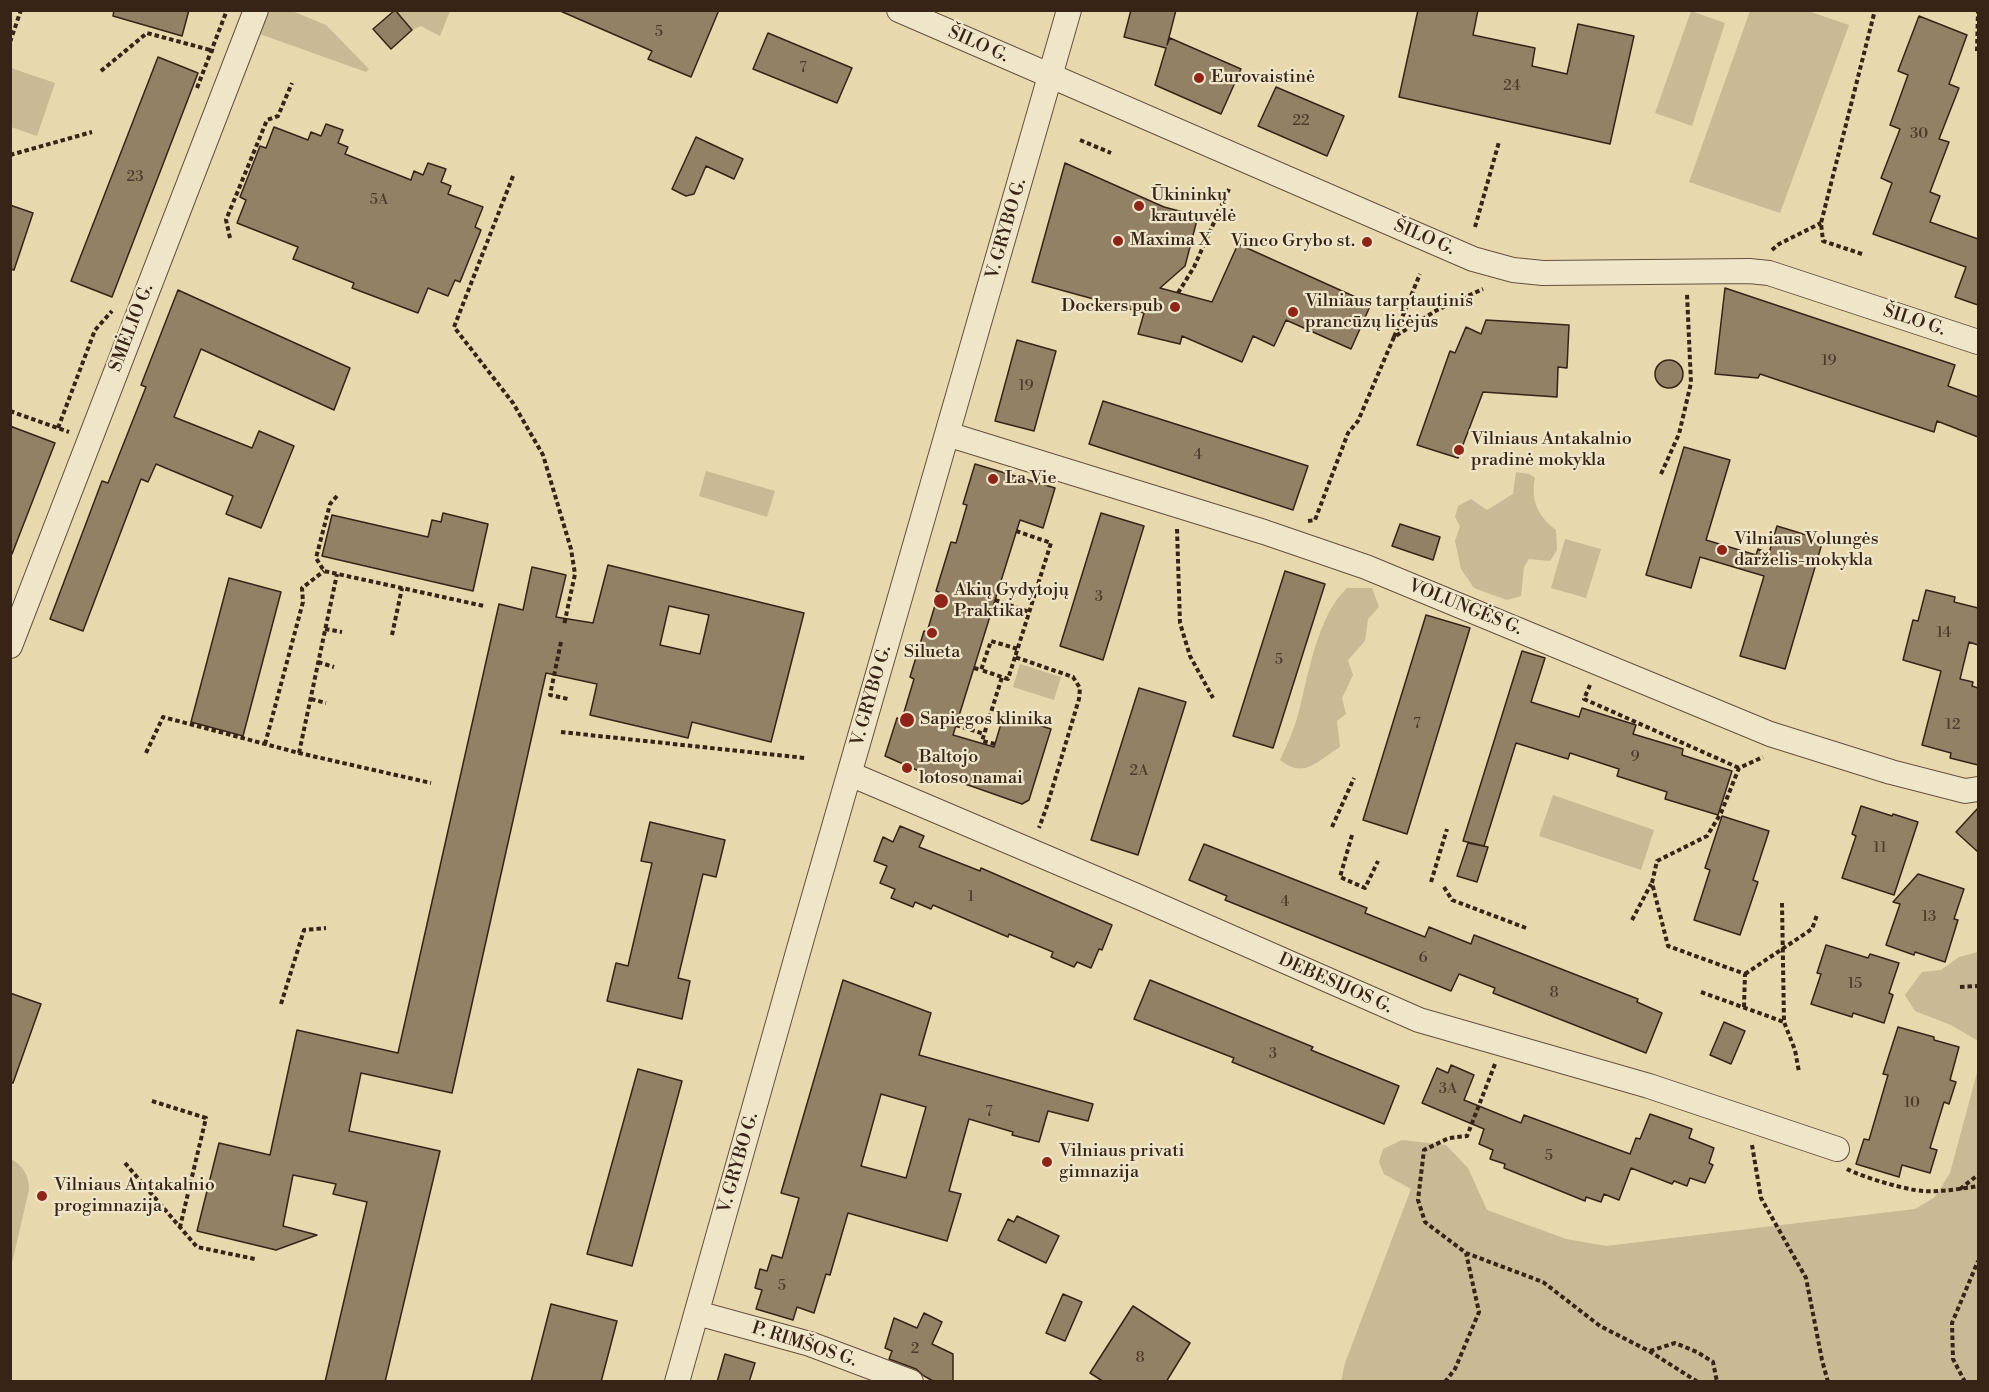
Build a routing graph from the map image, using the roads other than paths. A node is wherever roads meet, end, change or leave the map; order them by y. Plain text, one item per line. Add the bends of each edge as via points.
1 (256, 10) edge
2 (899, 10) edge
3 (1069, 10) edge
4 (1051, 77) junction
5 (1978, 342) edge
6 (947, 434) junction
7 (10, 646) edge
8 (850, 774) junction
9 (1978, 789) edge
10 (1837, 1149) road end
11 (697, 1313) junction
12 (677, 1382) edge
13 (911, 1382) edge

1 - 7 street, SMĖLIO G.
2 - 4 street, ŠILO G.
3 - 4 street, V. GRYBO G.
4 - 5 street, ŠILO G. via 1473,259 1542,273 1769,273
4 - 6 street, V. GRYBO G.
6 - 8 street, V. GRYBO G.
6 - 9 street, VOLUNGĖS G. via 1366,567 1770,734 1891,772 1965,791
8 - 10 street, DEBESIJOS G. via 1419,1020 1649,1086
8 - 11 street, V. GRYBO G.
11 - 12 street, V. GRYBO G.
11 - 13 street, P. RIMŠOS G. via 810,1344

